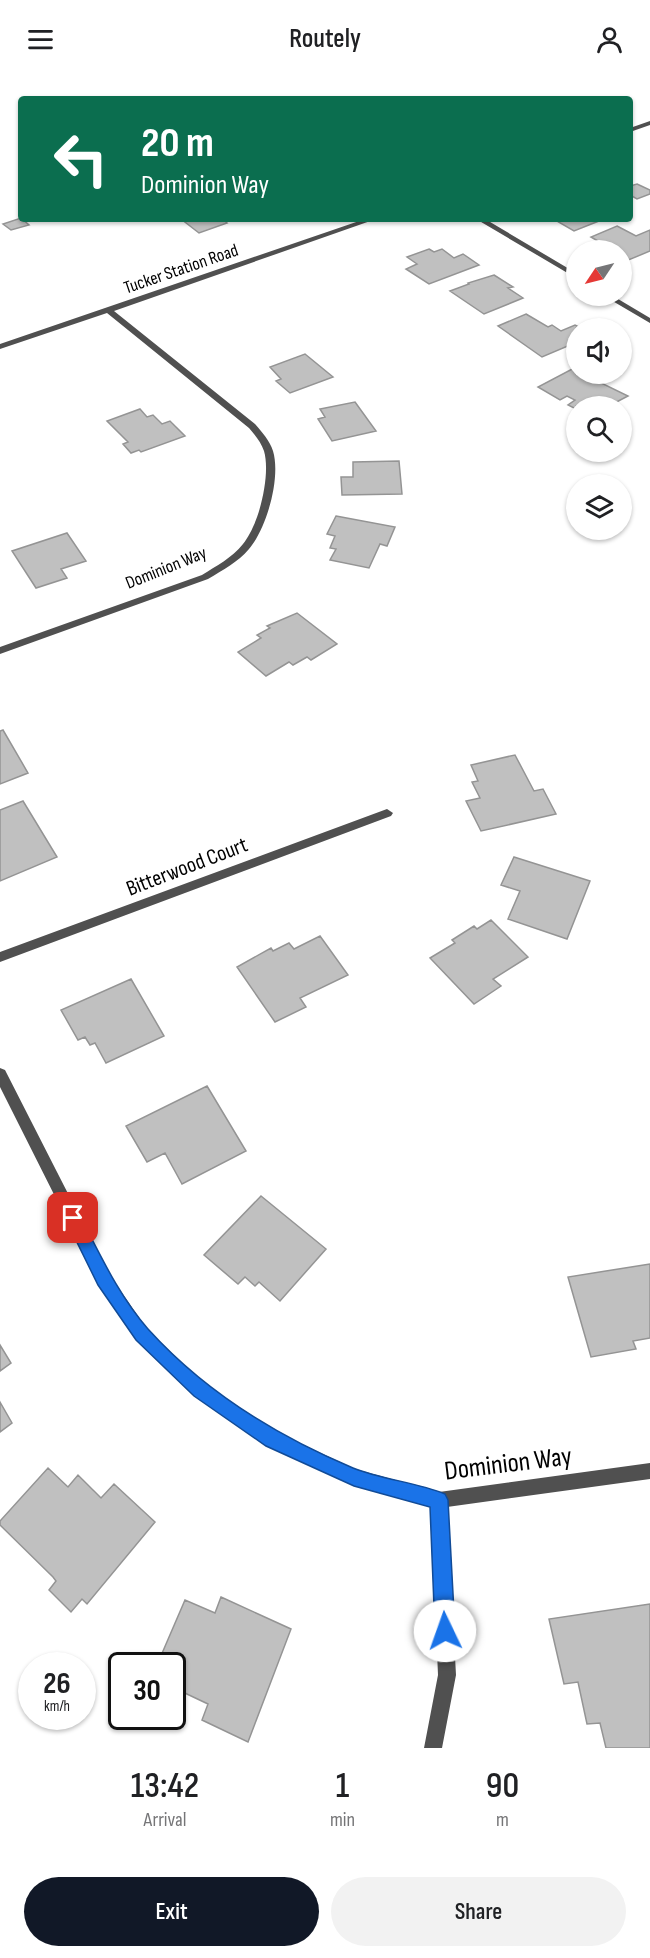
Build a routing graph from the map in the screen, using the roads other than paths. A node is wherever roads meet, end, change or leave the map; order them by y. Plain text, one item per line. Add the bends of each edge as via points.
1 (650, 123) edge
2 (633, 129) edge
3 (363, 222) edge
4 (485, 222) edge
5 (566, 270) edge
6 (625, 306) edge
7 (108, 310) junction
8 (650, 321) edge
9 (0, 347) edge
10 (0, 651) edge
11 (387, 813) dead end
12 (0, 957) edge
13 (0, 1074) edge
14 (650, 1471) edge
15 (439, 1500) junction
16 (434, 1748) edge

1 - 2 street
3 - 7 street, Tucker Station Road
4 - 5 street
6 - 8 street
7 - 9 street, Tucker Station Road
7 - 10 street, Dominion Way via 264,439 270,456 261,524 248,544 205,577
11 - 12 street, Bitterwood Court
13 - 15 street, Dominion Way via 104,1279 142,1334 200,1390 272,1439 354,1478
14 - 15 street, Dominion Way
15 - 16 street via 447,1675

